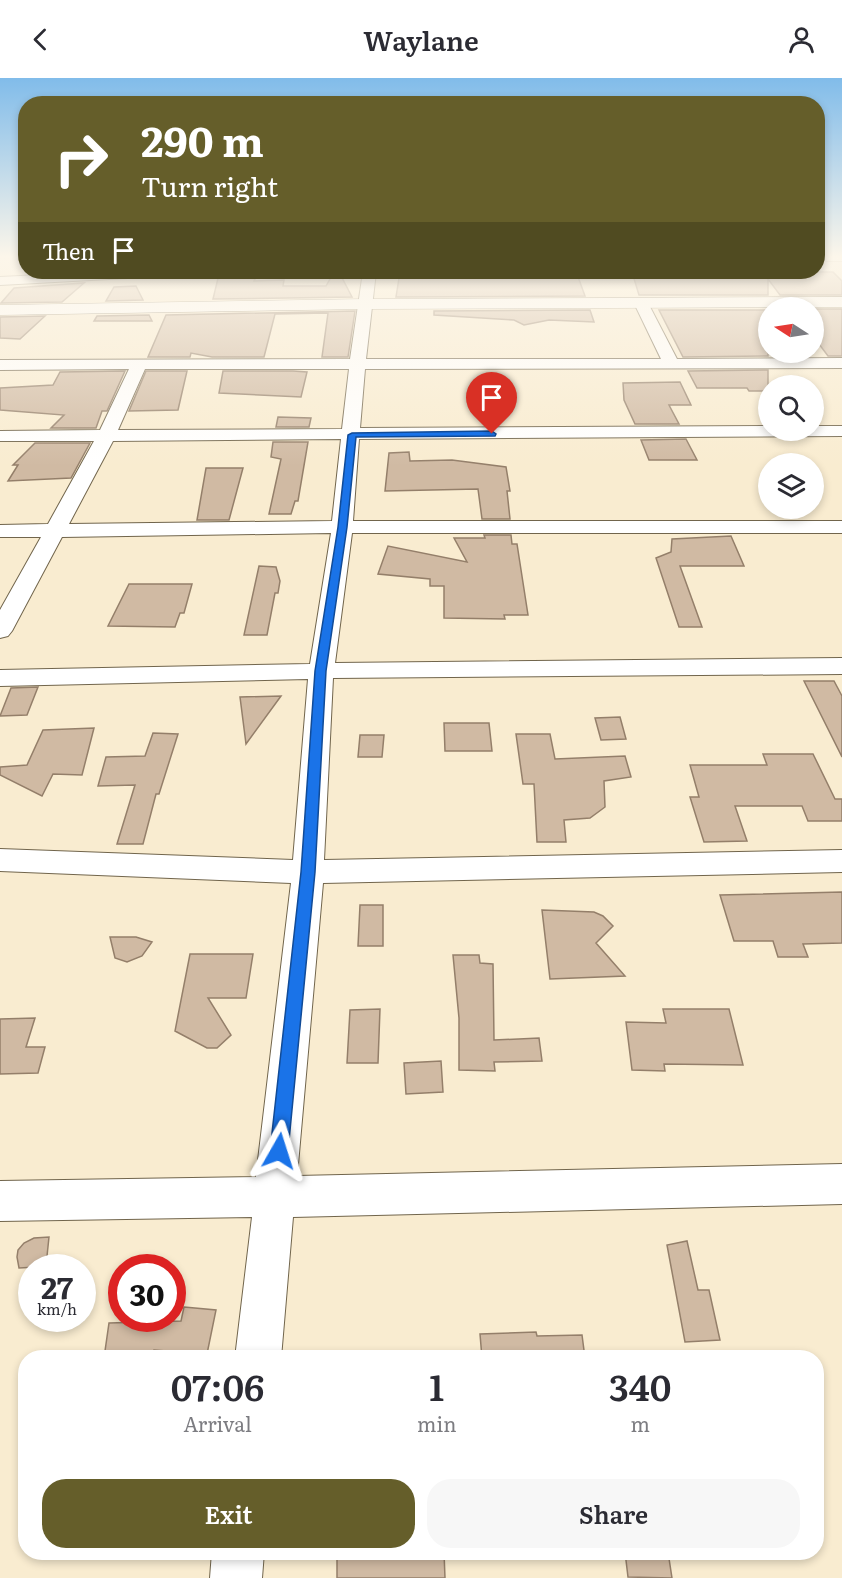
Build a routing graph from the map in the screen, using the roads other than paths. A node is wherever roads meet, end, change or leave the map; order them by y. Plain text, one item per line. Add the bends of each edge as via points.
1 (363, 326) edge
2 (653, 326) edge
3 (842, 363) edge
4 (672, 364) junction
5 (0, 365) edge
6 (139, 365) junction
7 (357, 365) junction
8 (842, 430) edge
9 (352, 435) junction
10 (0, 436) edge
11 (106, 436) junction
12 (342, 527) junction
13 (842, 527) edge
14 (56, 530) junction
15 (0, 531) edge
16 (0, 631) edge
17 (842, 666) edge
18 (321, 671) junction
19 (0, 678) edge
20 (0, 860) edge
21 (842, 861) edge
22 (308, 872) junction
23 (842, 1184) edge
24 (274, 1197) junction
25 (0, 1201) edge
26 (259, 1350) edge
27 (237, 1560) edge
28 (236, 1578) edge

1 - 7 street
2 - 4 street
3 - 4 street
4 - 7 street
5 - 6 street
6 - 7 street
6 - 11 street
7 - 9 street
8 - 9 street
9 - 11 street
9 - 12 street
10 - 11 street
11 - 14 street
12 - 13 street
12 - 14 street
12 - 18 street
14 - 15 street
14 - 16 street
17 - 18 street
18 - 19 street
18 - 22 street
20 - 22 street
21 - 22 street
22 - 24 street
23 - 24 street
24 - 25 street
24 - 26 street
27 - 28 street

